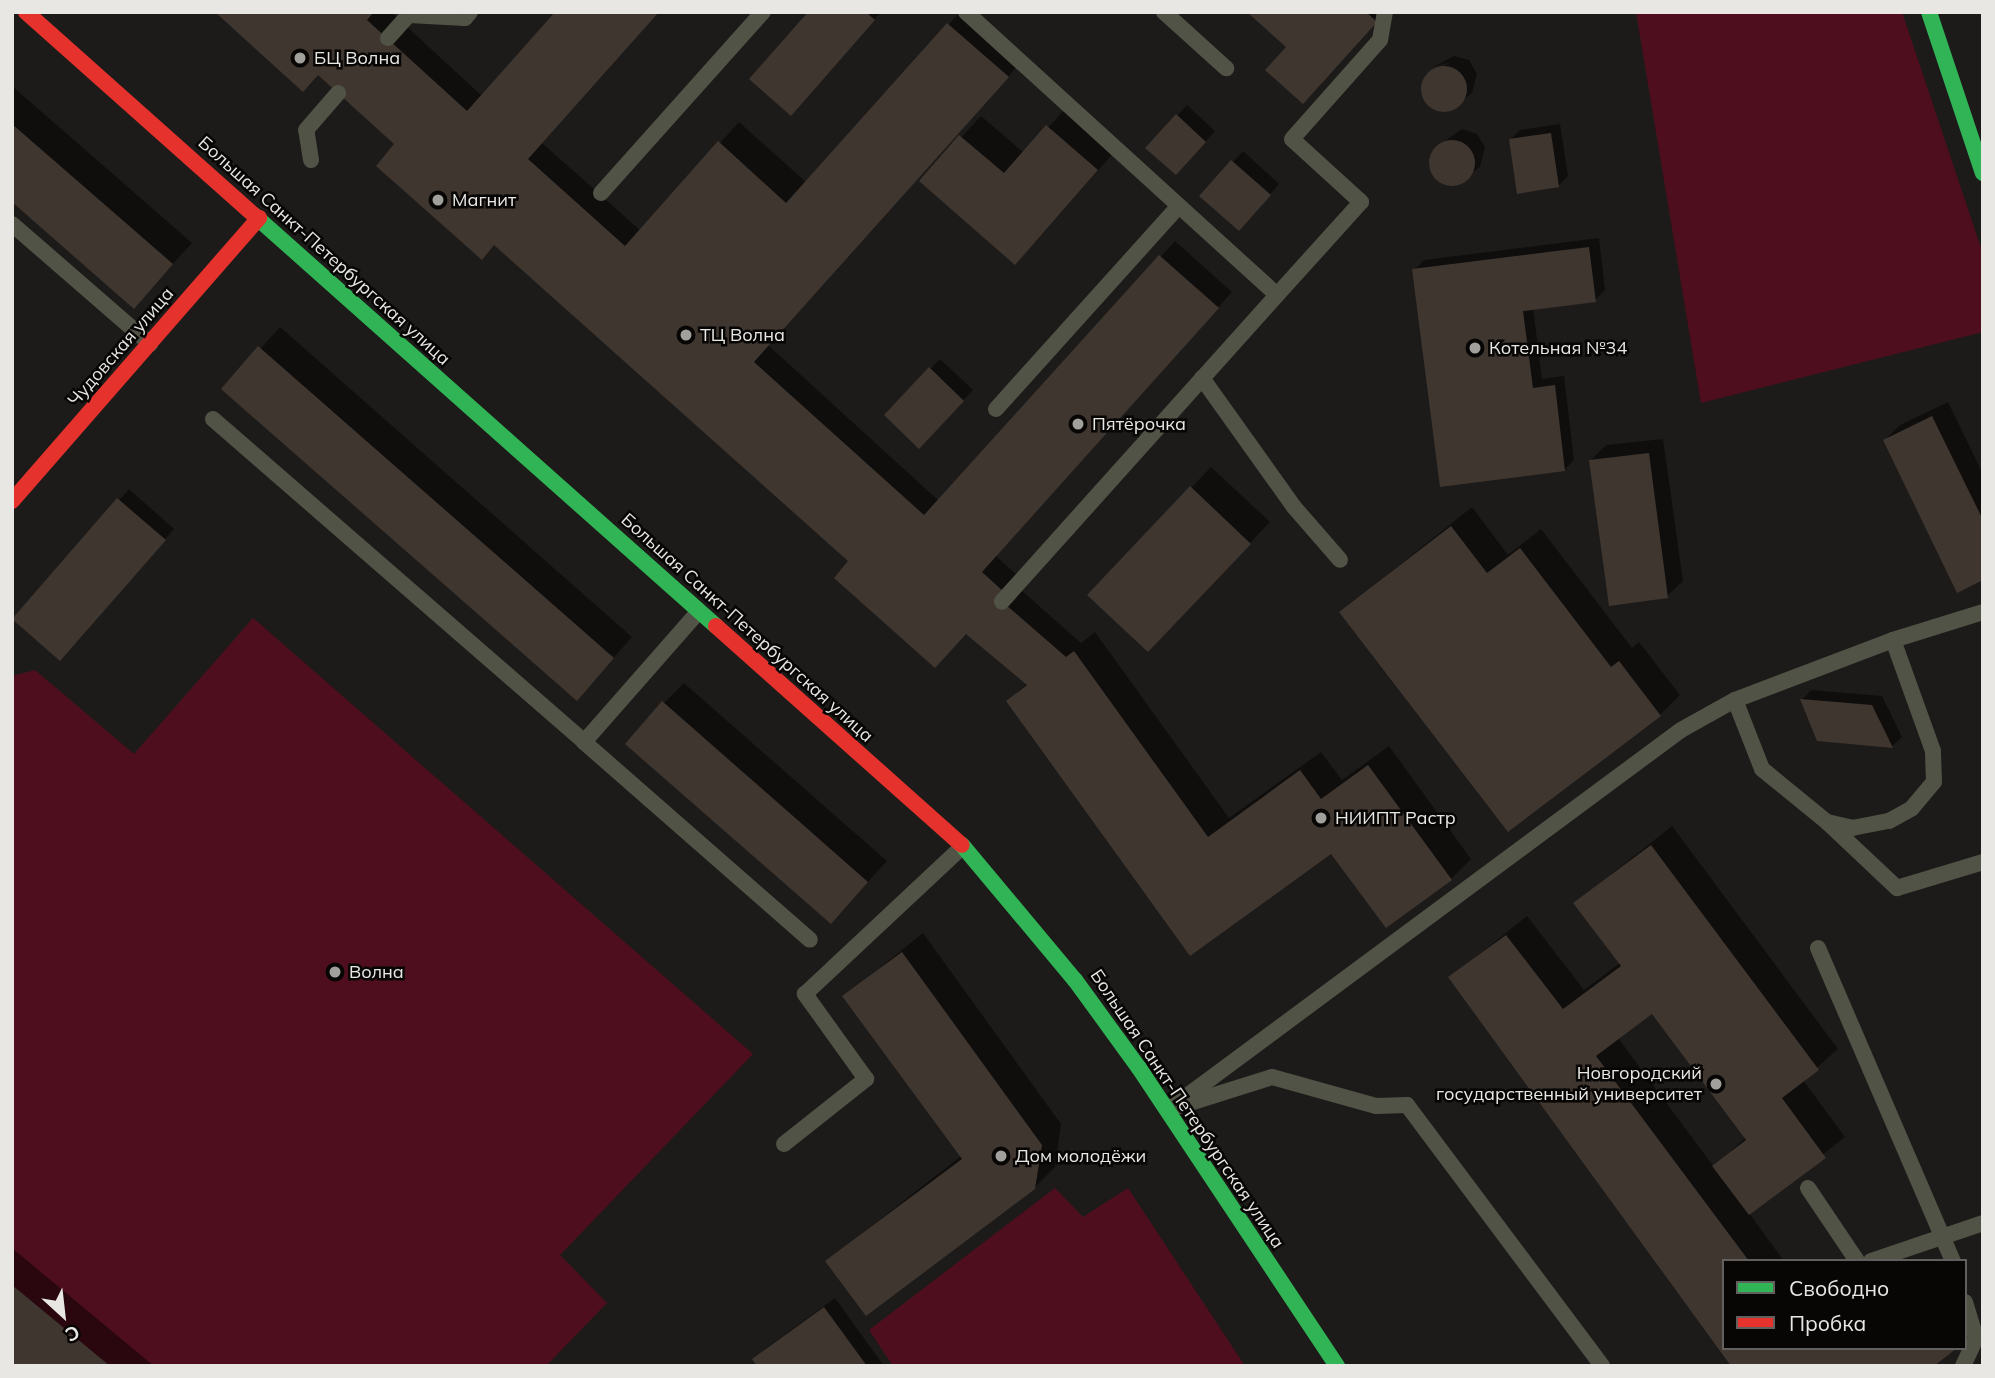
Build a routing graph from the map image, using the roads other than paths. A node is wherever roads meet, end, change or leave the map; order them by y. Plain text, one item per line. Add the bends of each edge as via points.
1 (26, 12) edge
2 (470, 12) edge
3 (763, 12) edge
4 (966, 12) edge
5 (1164, 12) edge
6 (1385, 12) edge
7 (1930, 12) edge
8 (388, 38) dead end
9 (1226, 68) dead end
10 (338, 93) dead end
11 (1976, 131) edge
12 (311, 160) dead end
13 (1983, 173) edge
14 (601, 193) dead end
15 (1179, 206) junction
16 (259, 218) junction
17 (12, 224) edge
18 (1277, 295) junction
19 (149, 344) junction
20 (1202, 378) junction
21 (996, 409) dead end
22 (213, 419) dead end
23 (12, 500) edge
24 (1340, 560) dead end
25 (1002, 602) dead end
26 (699, 611) junction
27 (1983, 612) edge
28 (1893, 640) junction
29 (1735, 700) junction
30 (584, 742) junction
31 (1826, 822) junction
32 (963, 846) junction
33 (1983, 862) edge
34 (810, 940) dead end
35 (1818, 948) dead end
36 (1168, 1110) junction
37 (785, 1144) dead end
38 (1808, 1188) dead end
39 (1983, 1223) edge
40 (1945, 1236) junction
41 (1856, 1259) edge
42 (1877, 1259) edge
43 (1952, 1259) edge
44 (1967, 1307) edge
45 (1980, 1337) edge
46 (1337, 1366) edge
47 (1602, 1366) edge
48 (1963, 1366) edge

1 - 16 main road, Большая Санкт-Петербургская улица
2 - 8 lane via 465,18 409,15
3 - 14 lane
4 - 15 lane
5 - 9 lane
6 - 18 lane via 1380,40 1292,139 1361,202
7 - 11 main road
10 - 12 lane via 306,130
11 - 13 main road
15 - 18 lane
15 - 21 lane
16 - 19 main road, Чудовская улица
16 - 26 main road, Большая Санкт-Петербургская улица
17 - 19 lane
18 - 20 lane
19 - 23 main road, Чудовская улица
20 - 24 lane via 1294,507
20 - 25 lane
22 - 30 lane
26 - 30 lane
26 - 32 main road, Большая Санкт-Петербургская улица
27 - 28 lane
28 - 29 lane
28 - 31 lane via 1933,751 1934,782 1912,808 1889,821 1852,828
29 - 31 lane via 1762,769
29 - 36 lane via 1670,738
30 - 34 lane
31 - 33 lane via 1896,888
32 - 36 main road, Большая Санкт-Петербургская улица via 1075,980
32 - 37 lane via 805,995 866,1079
35 - 40 lane
36 - 46 main road, Большая Санкт-Петербургская улица
36 - 47 lane via 1272,1077 1376,1106 1407,1105
38 - 41 lane
39 - 40 lane
40 - 42 lane
40 - 43 lane
44 - 45 lane
45 - 48 lane

